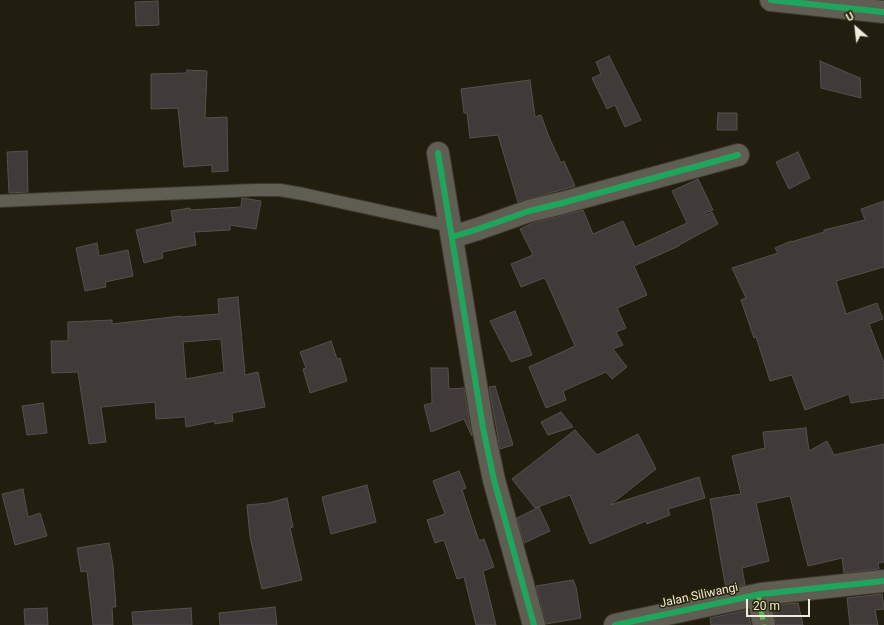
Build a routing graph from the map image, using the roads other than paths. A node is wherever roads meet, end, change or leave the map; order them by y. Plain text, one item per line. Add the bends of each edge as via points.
1 (771, 0) edge
2 (804, 1) edge
3 (884, 12) edge
4 (438, 153) dead end
5 (738, 155) dead end
6 (0, 201) edge
7 (451, 232) junction
8 (884, 581) edge
9 (758, 595) junction
10 (534, 625) edge
11 (615, 625) edge
12 (764, 625) edge

1 - 2 street
2 - 3 street
4 - 7 street
5 - 7 street via 529,211 478,229
6 - 7 lane via 280,190
7 - 10 street via 494,480
8 - 9 street, Jalan Siliwangi
9 - 11 street, Jalan Siliwangi
9 - 12 street

